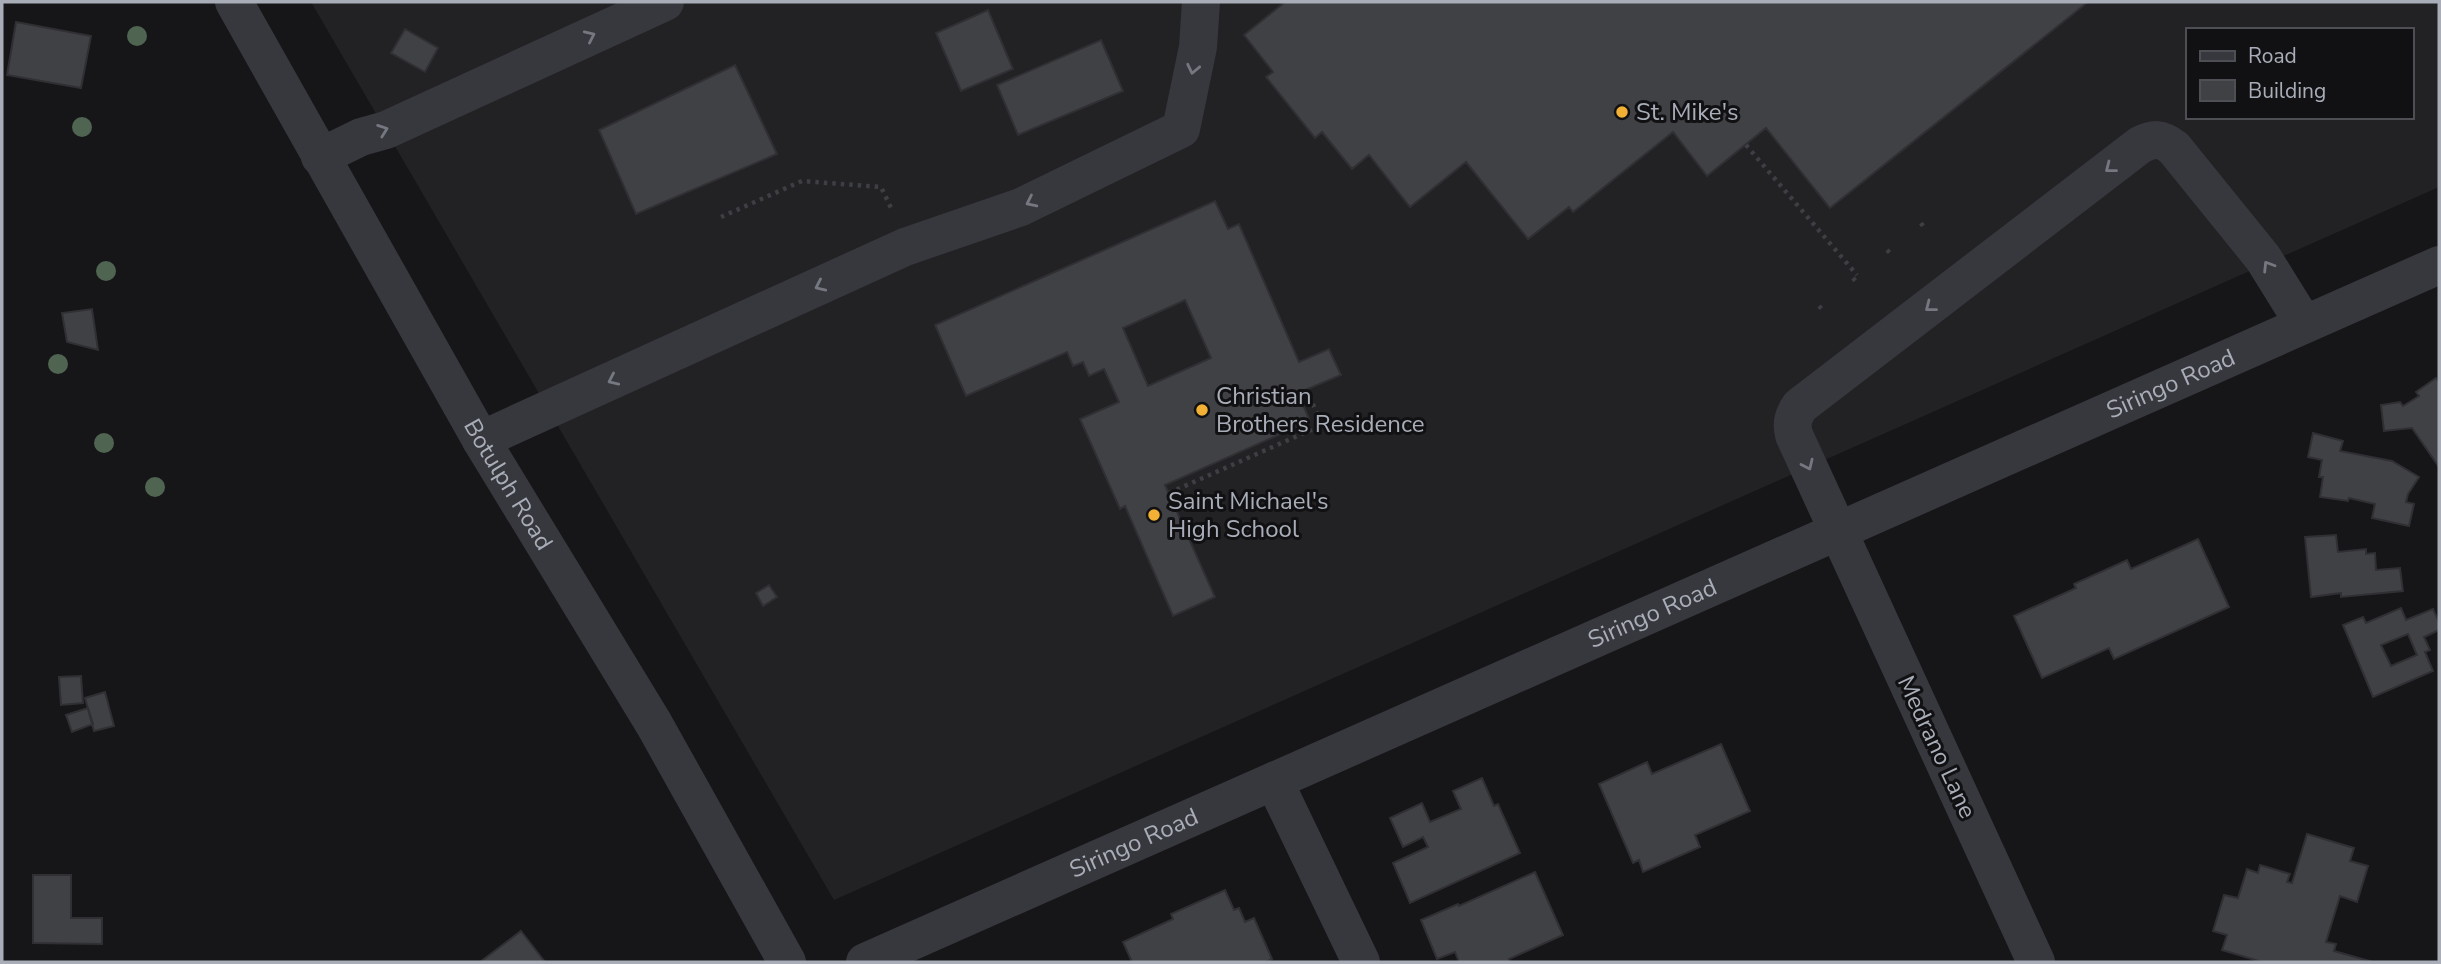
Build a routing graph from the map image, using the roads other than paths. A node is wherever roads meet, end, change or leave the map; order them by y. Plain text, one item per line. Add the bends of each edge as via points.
1 (234, 2) edge
2 (665, 2) edge
3 (1201, 2) edge
4 (320, 156) junction
5 (2439, 265) edge
6 (2304, 324) junction
7 (481, 440) junction
8 (1838, 531) junction
9 (1275, 781) junction
10 (788, 962) edge
11 (866, 962) edge
12 (1361, 962) edge
13 (2036, 962) edge

1 - 4 street, Botulph Road
4 -> 2 street
3 -> 7 street via 1198,47 1181,129 1021,207 905,247
4 - 7 street, Botulph Road
5 - 6 street, Siringo Road
6 - 8 street, Siringo Road
6 -> 8 street, Medrano Lane via 2263,258 2174,148 2164,140 2152,139 1800,406 1791,425 1794,435
7 - 10 street, Botulph Road via 654,724
8 - 9 street, Siringo Road
8 - 13 street, Medrano Lane
9 - 11 street, Siringo Road
9 - 12 street

